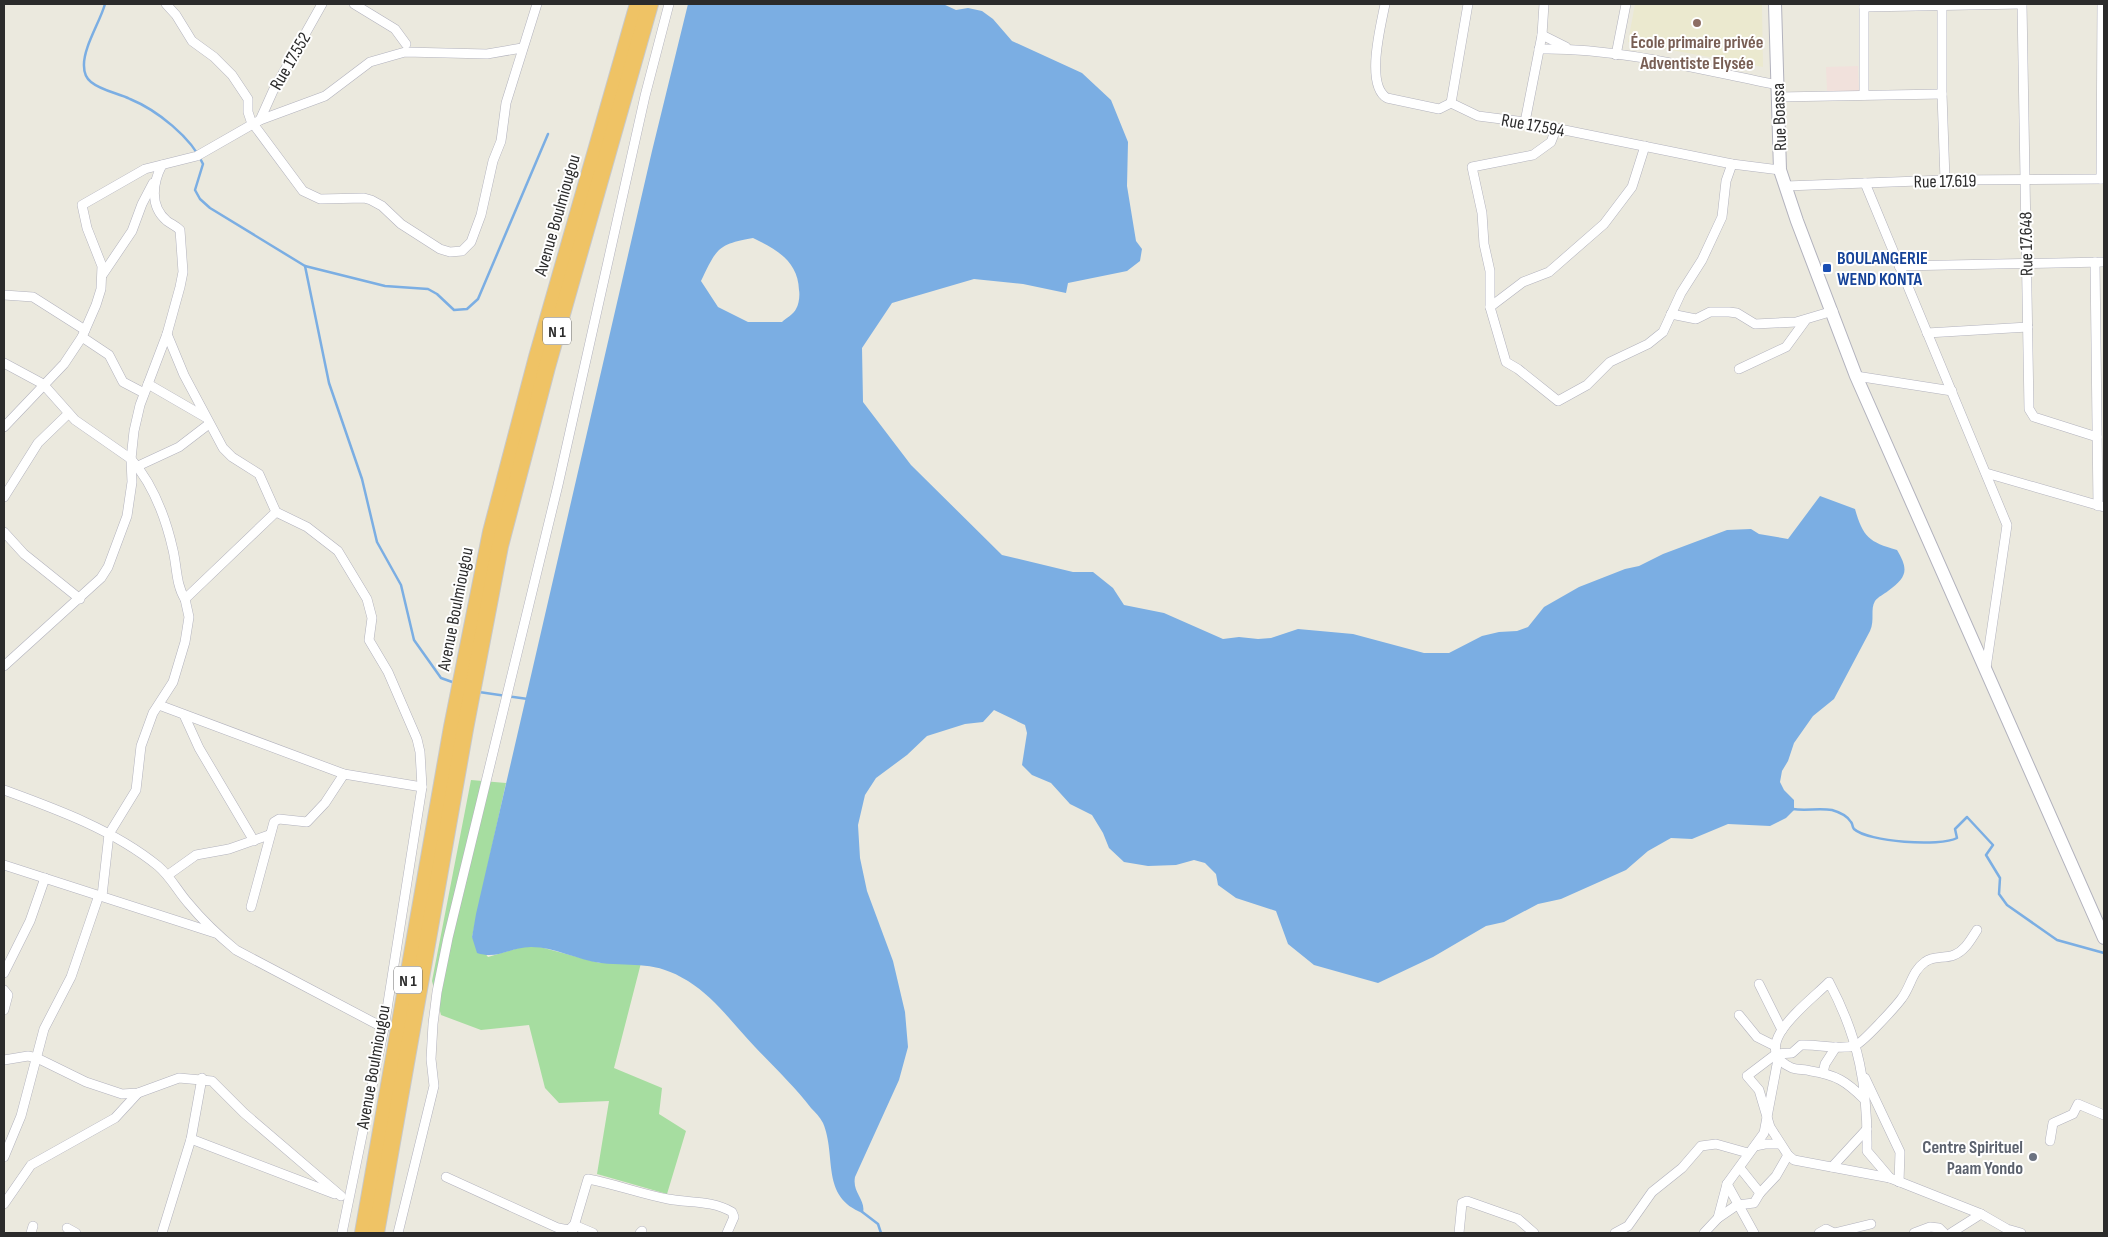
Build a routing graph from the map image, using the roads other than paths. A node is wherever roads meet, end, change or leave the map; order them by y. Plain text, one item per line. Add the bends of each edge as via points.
1 (166, 4) edge
2 (322, 4) edge
3 (354, 4) edge
4 (537, 4) edge
5 (638, 4) edge
6 (650, 4) edge
7 (669, 4) edge
8 (1385, 4) edge
9 (1468, 4) edge
10 (1544, 4) edge
11 (1626, 4) edge
12 (1775, 4) edge
13 (2022, 4) edge
14 (2102, 4) edge
15 (1864, 5) edge
16 (1942, 7) junction
17 (1542, 34) junction
18 (406, 48) junction
19 (522, 48) junction
20 (1569, 48) junction
21 (1539, 49) junction
22 (1616, 55) junction
23 (2103, 86) edge
24 (1778, 91) junction
25 (1942, 94) junction
26 (1864, 95) junction
27 (1451, 103) junction
28 (257, 122) junction
29 (1525, 122) junction
30 (1556, 128) junction
31 (1644, 146) junction
32 (1732, 164) junction
33 (162, 165) junction
34 (1780, 170) junction
35 (2103, 179) edge
36 (1945, 180) junction
37 (2025, 180) junction
38 (154, 181) junction
39 (1865, 184) junction
40 (1786, 186) junction
41 (2100, 262) edge
42 (2026, 264) junction
43 (1899, 266) junction
44 (103, 275) junction
45 (4, 295) edge
46 (1490, 307) junction
47 (1833, 311) junction
48 (1671, 314) junction
49 (1805, 321) junction
50 (2028, 327) junction
51 (2100, 327) edge
52 (1927, 332) junction
53 (84, 334) junction
54 (168, 334) junction
55 (4, 363) edge
56 (1739, 369) dead end
57 (1856, 376) junction
58 (43, 384) junction
59 (148, 384) junction
60 (1952, 391) junction
61 (144, 393) junction
62 (68, 414) junction
63 (207, 421) junction
64 (4, 427) edge
65 (2097, 437) junction
66 (131, 459) junction
67 (138, 466) junction
68 (1986, 473) junction
69 (4, 497) edge
70 (2101, 507) edge
71 (276, 512) junction
72 (4, 532) edge
73 (80, 599) junction
74 (185, 599) junction
75 (471, 660) junction
76 (5, 662) edge
77 (1986, 669) junction
78 (159, 705) junction
79 (184, 715) junction
80 (459, 728) junction
81 (344, 774) junction
82 (422, 787) junction
83 (4, 790) edge
84 (109, 834) junction
85 (270, 835) junction
86 (254, 842) junction
87 (4, 865) edge
88 (168, 875) junction
89 (45, 878) junction
90 (100, 895) junction
91 (251, 907) dead end
92 (1977, 930) dead end
93 (215, 933) junction
94 (2104, 938) edge
95 (4, 973) edge
96 (1759, 984) dead end
97 (4, 990) edge
98 (4, 1010) edge
99 (1739, 1015) dead end
100 (384, 1028) junction
101 (1782, 1030) junction
102 (1856, 1046) junction
103 (1836, 1047) junction
104 (1776, 1053) junction
105 (36, 1058) junction
106 (4, 1060) edge
107 (1823, 1073) junction
108 (1864, 1076) junction
109 (202, 1078) junction
110 (1774, 1084) junction
111 (1759, 1092) junction
112 (138, 1093) junction
113 (1864, 1099) junction
114 (2104, 1115) edge
115 (1767, 1116) junction
116 (1867, 1129) junction
117 (191, 1139) junction
118 (2050, 1141) dead end
119 (1780, 1144) junction
120 (1752, 1150) junction
121 (1788, 1155) junction
122 (4, 1157) edge
123 (1832, 1167) junction
124 (1740, 1168) junction
125 (446, 1177) dead end
126 (1890, 1178) junction
127 (1899, 1182) junction
128 (1727, 1184) junction
129 (1760, 1193) junction
130 (345, 1197) junction
131 (1754, 1203) junction
132 (4, 1204) edge
133 (1737, 1205) junction
134 (1981, 1214) junction
135 (1718, 1218) junction
136 (1747, 1222) junction
137 (1871, 1224) dead end
138 (67, 1228) dead end
139 (573, 1229) edge
140 (76, 1233) edge
141 (162, 1233) edge
142 (342, 1233) edge
143 (363, 1233) edge
144 (376, 1233) edge
145 (398, 1233) edge
146 (593, 1233) edge
147 (727, 1233) edge
148 (1460, 1233) edge
149 (1534, 1233) edge
150 (1614, 1233) edge
151 (1704, 1233) edge
152 (1754, 1233) edge
153 (1819, 1233) edge
154 (1834, 1233) edge
155 (1914, 1233) edge
156 (1944, 1233) edge
157 (1951, 1233) edge
158 (2021, 1233) edge

1 - 28 street via 192,41 232,75 248,99 248,112
2 - 28 street, Rue 17.552
3 - 18 street via 395,29
4 - 19 street
5 - 75 highway, Avenue Boulmiougou / N 1 via 508,463
6 - 75 highway, Avenue Boulmiougou / N 1 via 512,499
7 - 145 street via 448,938 433,1024 431,1059 434,1086
8 - 27 street via 1376,59 1381,92 1388,98 1439,109
9 - 27 street
10 - 17 street
11 - 22 street
12 - 24 street, Rue Boassa
13 - 16 street
13 - 37 street, Rue 17.648
14 - 23 street
15 - 16 street
15 - 26 street
16 - 25 street
17 - 20 street
17 - 21 street
18 - 19 street via 416,52 487,54
18 - 28 street via 370,62 325,96
19 - 28 street via 506,103 501,141 493,161 482,215 470,242 462,251 440,249 371,200 320,199 302,191
20 - 21 street
20 - 22 street
21 - 29 street
22 - 24 street
23 - 35 street
24 - 26 street
24 - 34 street, Rue Boassa
25 - 26 street
25 - 36 street
27 - 29 street, Rue 17.594 via 1478,116
28 - 33 street via 197,156
29 - 30 street, Rue 17.594
30 - 31 street, Rue 17.594
30 - 46 street via 1551,142 1533,155 1472,167 1490,270
31 - 32 street, Rue 17.594
31 - 46 street via 1632,187 1604,224 1549,272 1522,282
32 - 34 street, Rue 17.594
32 - 48 street via 1726,181 1722,216 1702,260
33 - 38 street
33 - 44 street via 145,169 82,205
34 - 40 street, Rue Boassa
35 - 37 street, Rue 17.619
36 - 37 street, Rue 17.619
36 - 39 street, Rue 17.619
37 - 42 street, Rue 17.648
38 - 44 street via 132,231
38 - 54 street via 159,212 182,234 183,272
39 - 40 street, Rue 17.619
39 - 43 street
40 - 47 street, Rue Boassa
41 - 42 street
41 - 51 street
42 - 43 street
42 - 50 street, Rue 17.648
43 - 52 street
44 - 53 street
45 - 53 street via 33,297
46 - 48 street via 1506,362 1558,401 1587,385 1616,358 1648,344 1663,332
47 - 49 street
47 - 57 street, Rue Boassa
48 - 49 street via 1696,318 1710,312 1729,312 1755,324
49 - 56 street via 1786,347
50 - 52 street
50 - 65 street, Rue 17.648 via 2031,415
51 - 65 street
52 - 60 street
53 - 58 street via 64,364
53 - 61 street via 109,355 123,382
54 - 59 street
54 - 63 street
55 - 58 street
57 - 60 street
57 - 77 street, Rue Boassa
58 - 62 street
58 - 64 street
59 - 61 street
59 - 63 street
60 - 68 street
61 - 66 street via 134,430
62 - 66 street
62 - 69 street via 38,443
63 - 67 street via 179,448
63 - 71 street via 226,453 259,474
65 - 70 street
66 - 67 street
66 - 73 street via 132,482 127,516 108,568
67 - 74 street via 162,514 179,588
68 - 70 street
68 - 77 street via 2008,526
71 - 74 street
71 - 82 street via 308,527 332,546 343,558 367,599 372,618 369,640 388,672 417,739
72 - 73 street via 24,554
73 - 76 street
74 - 78 street via 189,617 185,642 173,682
75 - 80 highway, Avenue Boulmiougou / N 1
77 - 94 street, Rue Boassa
78 - 79 street
78 - 84 street via 141,746 136,790
79 - 81 street
79 - 86 street via 199,748
80 - 143 highway, Avenue Boulmiougou / N 1
80 - 144 highway, Avenue Boulmiougou / N 1
81 - 82 street
81 - 85 street via 325,803 307,822 276,820
82 - 100 street
83 - 84 street
84 - 88 street
84 - 90 street
85 - 86 street
85 - 91 street
86 - 88 street via 196,855
87 - 89 street
88 - 93 street
89 - 90 street
89 - 95 street via 30,921
90 - 93 street
90 - 105 street via 71,977 44,1029
92 - 102 street via 1968,944 1954,955 1937,956 1924,962 1913,975 1903,997
93 - 100 street via 252,959
96 - 101 street
97 - 98 street via 8,995
99 - 104 street
100 - 130 street
101 - 102 street via 1829,982
101 - 104 street
102 - 103 street
102 - 108 street
103 - 104 street via 1801,1045 1792,1053
103 - 107 street
104 - 107 street via 1794,1069
104 - 110 street
104 - 111 street via 1747,1076
105 - 106 street
105 - 112 street via 106,1090
105 - 122 street via 21,1116
107 - 113 street via 1844,1080
108 - 113 street
108 - 127 street via 1900,1152
109 - 112 street via 173,1079
109 - 117 street
109 - 130 street via 222,1088 244,1113
110 - 111 street
110 - 115 street
111 - 115 street
112 - 132 street via 115,1118 30,1165
113 - 116 street
114 - 118 street via 2078,1104 2073,1114 2053,1123
115 - 119 street
115 - 120 street via 1764,1133
116 - 123 street
116 - 126 street via 1869,1155
117 - 130 street
117 - 141 street
119 - 120 street via 1765,1144
119 - 121 street
120 - 124 street
120 - 150 street via 1716,1144 1701,1146 1670,1179 1652,1192 1628,1226
121 - 123 street via 1801,1163
121 - 129 street via 1770,1184
123 - 126 street
124 - 128 street
124 - 129 street
125 - 139 street via 558,1228
126 - 127 street
127 - 134 street
128 - 133 street
128 - 135 street
129 - 131 street
130 - 142 street
131 - 133 street
131 - 136 street
133 - 135 street
133 - 136 street
134 - 157 street
134 - 158 street
135 - 151 street
136 - 152 street
137 - 154 street
138 - 140 street
139 - 146 street
139 - 147 street via 588,1179 668,1199 724,1207 734,1217
148 - 149 street via 1460,1208 1467,1201 1518,1219
153 - 154 street via 1826,1229
155 - 156 street via 1930,1227 1939,1228

